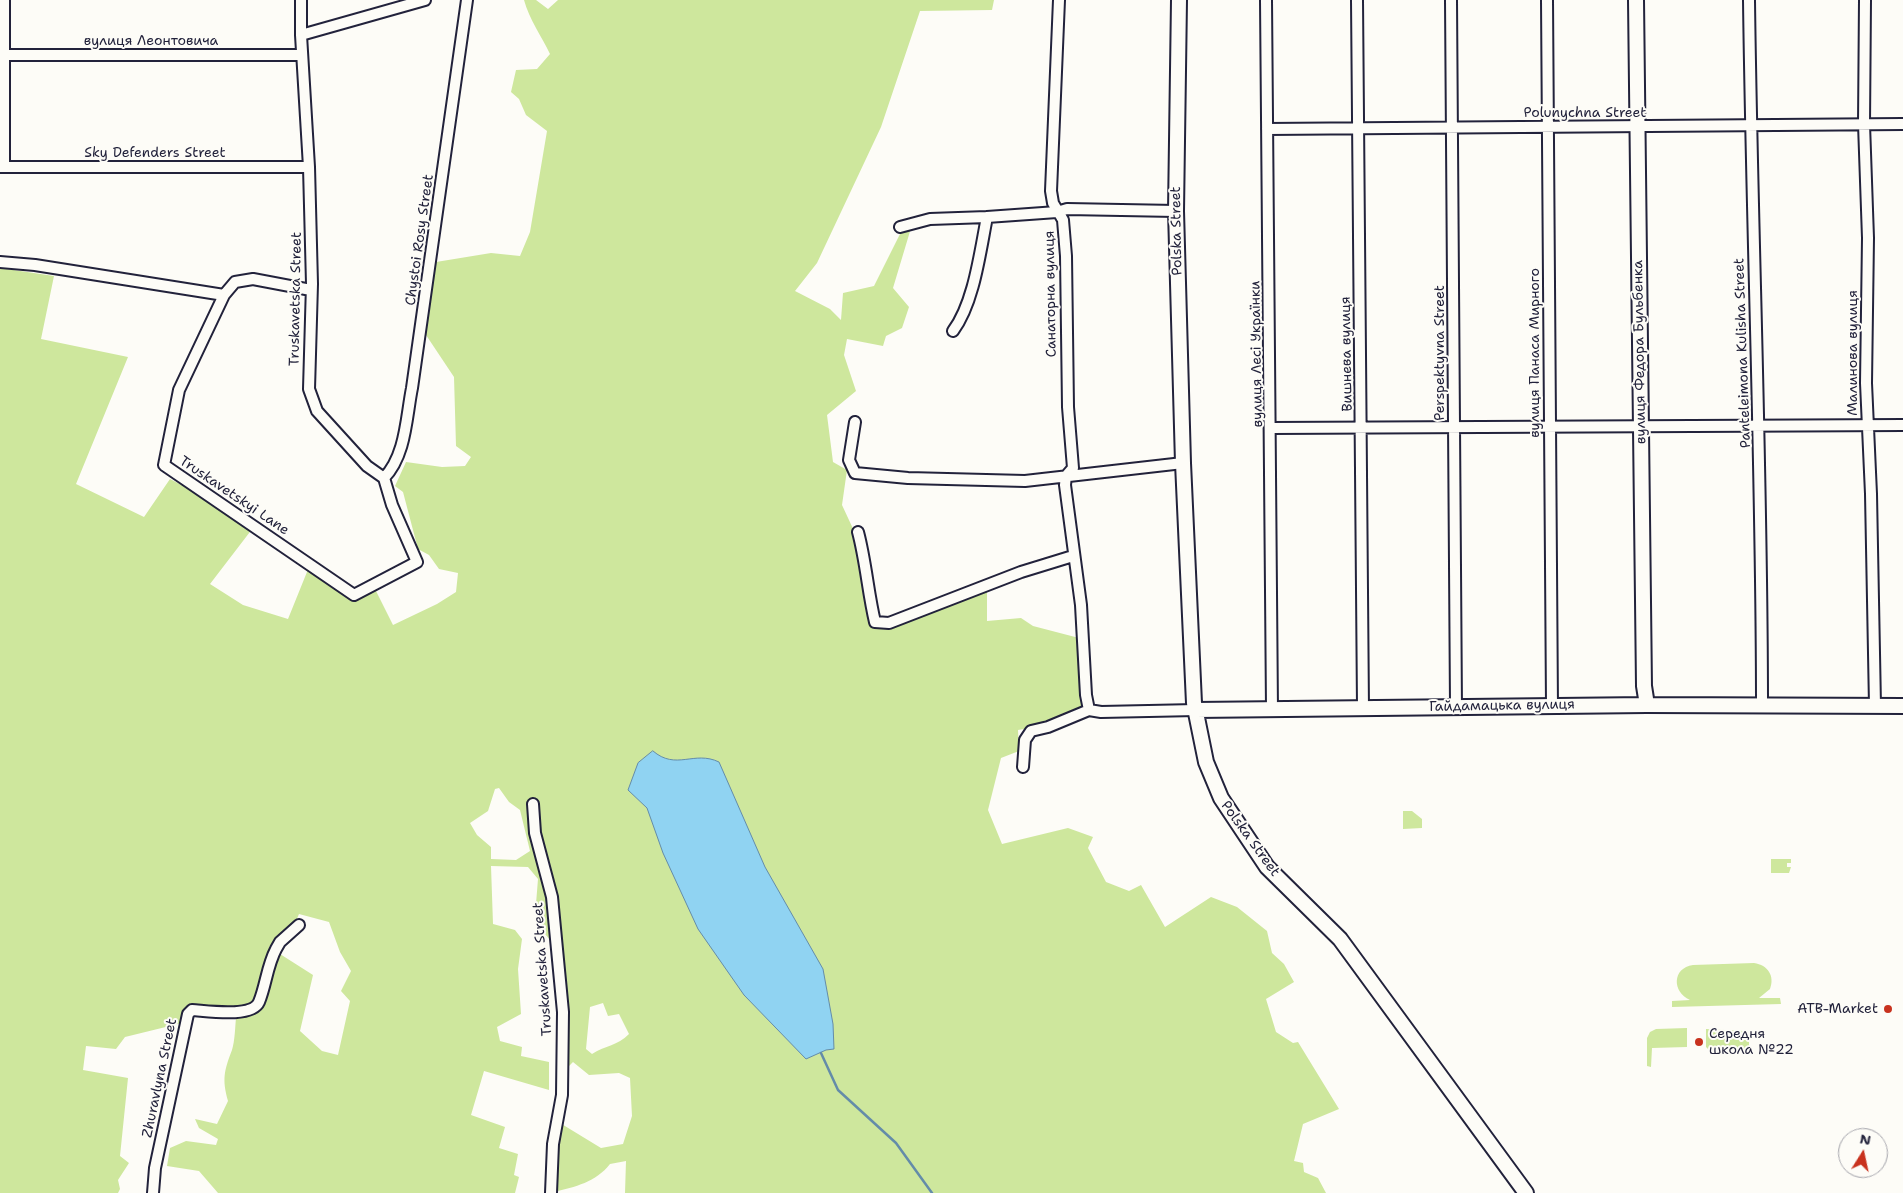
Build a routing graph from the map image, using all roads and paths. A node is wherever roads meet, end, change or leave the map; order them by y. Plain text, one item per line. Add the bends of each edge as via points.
1 (4, 0) edge
2 (301, 0) edge
3 (425, 0) edge
4 (467, 0) edge
5 (1059, 0) edge
6 (1179, 0) edge
7 (1266, 0) edge
8 (1357, 0) edge
9 (1451, 0) edge
10 (1547, 0) edge
11 (1636, 0) edge
12 (1749, 0) edge
13 (1865, 0) edge
14 (301, 35) junction
15 (2, 55) edge
16 (302, 55) junction
17 (1864, 124) junction
18 (1903, 124) edge
19 (1750, 126) junction
20 (1452, 127) junction
21 (1548, 127) junction
22 (1637, 127) junction
23 (1358, 128) junction
24 (1267, 129) junction
25 (2, 167) edge
26 (310, 167) junction
27 (1176, 211) junction
28 (1057, 212) junction
29 (986, 217) junction
30 (900, 227) dead end
31 (0, 262) edge
32 (312, 290) junction
33 (224, 295) junction
34 (952, 331) dead end
35 (855, 422) dead end
36 (1867, 425) junction
37 (1903, 425) edge
38 (1549, 426) junction
39 (1760, 426) junction
40 (1642, 427) junction
41 (1271, 428) junction
42 (1454, 428) junction
43 (1362, 429) junction
44 (1182, 463) junction
45 (1066, 476) junction
46 (384, 478) junction
47 (858, 532) dead end
48 (1073, 556) junction
49 (1647, 704) junction
50 (1552, 705) junction
51 (1762, 705) junction
52 (1456, 706) junction
53 (1875, 706) junction
54 (1903, 706) edge
55 (1363, 707) junction
56 (1272, 708) junction
57 (1089, 710) junction
58 (1196, 710) junction
59 (1023, 768) dead end
60 (533, 804) dead end
61 (298, 925) dead end
62 (152, 1193) edge
63 (551, 1193) edge
64 (1526, 1193) edge

1 - 15 street
2 - 14 street, Truskavetska Street
3 - 14 street
4 - 46 street, Chystoi Rosy Street via 412,388 400,452 394,468
5 - 28 street, Санаторна вулиця via 1051,191
6 - 27 street, Polska Street
7 - 24 street, вулиця Лесі Українки
8 - 23 street, Вишнева вулиця
9 - 20 street, Perspektyvna Street
10 - 21 street, вулиця Панаса Мирного
11 - 22 street, вулиця Федора Бульбенка
12 - 19 street, Panteleimona Kulisha Street
13 - 17 street, Малинова вулиця
14 - 16 street, Truskavetska Street
15 - 16 street, вулиця Леонтовича
15 - 25 street
16 - 26 street, Truskavetska Street
17 - 18 street, Polunychna Street
17 - 19 street, Polunychna Street
17 - 36 street, Малинова вулиця via 1868,238
19 - 22 street, Polunychna Street
19 - 39 street, Panteleimona Kulisha Street
20 - 21 street, Polunychna Street
20 - 23 street, Polunychna Street
20 - 42 street, Perspektyvna Street
21 - 22 street, Polunychna Street
21 - 38 street, вулиця Панаса Мирного
22 - 40 street, вулиця Федора Бульбенка
23 - 24 street, Polunychna Street
23 - 43 street, Вишнева вулиця
24 - 41 street, вулиця Лесі Українки
25 - 26 street, Sky Defenders Street
26 - 32 street, Truskavetska Street
27 - 28 street via 1067,209
27 - 44 street, Polska Street
28 - 29 street
28 - 45 street, Санаторна вулиця via 1063,220 1066,256 1068,407 1073,468
29 - 30 street via 930,219
29 - 34 street via 977,269 959,323
31 - 33 street
32 - 33 street, Truskavetskyi Lane via 253,279 235,282
32 - 46 street, Truskavetska Street via 309,389 317,411 367,466
33 - 46 street, Truskavetskyi Lane via 179,390 164,465 354,595 417,562 392,506
35 - 45 street via 849,460 855,472 996,482
36 - 37 street
36 - 39 street
36 - 53 street, Малинова вулиця
38 - 40 street
38 - 42 street
38 - 50 street, вулиця Панаса Мирного
39 - 40 street
39 - 51 street, Panteleimona Kulisha Street
40 - 49 street, вулиця Федора Бульбенка via 1644,686
41 - 43 street
41 - 56 street, вулиця Лесі Українки
42 - 43 street
42 - 52 street, Perspektyvna Street
43 - 55 street, Вишнева вулиця
44 - 45 street
44 - 58 street, Polska Street
45 - 48 street, Санаторна вулиця
47 - 48 street via 871,607 878,624
48 - 57 street, Санаторна вулиця via 1081,605
49 - 50 street, Гайдамацька вулиця
49 - 51 street, Гайдамацька вулиця
50 - 52 street, Гайдамацька вулиця
51 - 53 street, Гайдамацька вулиця
52 - 55 street, Гайдамацька вулиця
53 - 54 street, Гайдамацька вулиця
55 - 56 street, Гайдамацька вулиця
56 - 58 street, Гайдамацька вулиця
57 - 58 street, Гайдамацька вулиця
57 - 59 street via 1031,731 1024,740
58 - 64 street, Polska Street via 1212,781 1236,823 1267,867 1340,939
60 - 63 street, Truskavetska Street via 535,833 552,897 563,1012 562,1095 553,1144
61 - 62 street, Zhuravlyna Street via 276,949 260,1000 254,1009 243,1012 192,1010 188,1014

